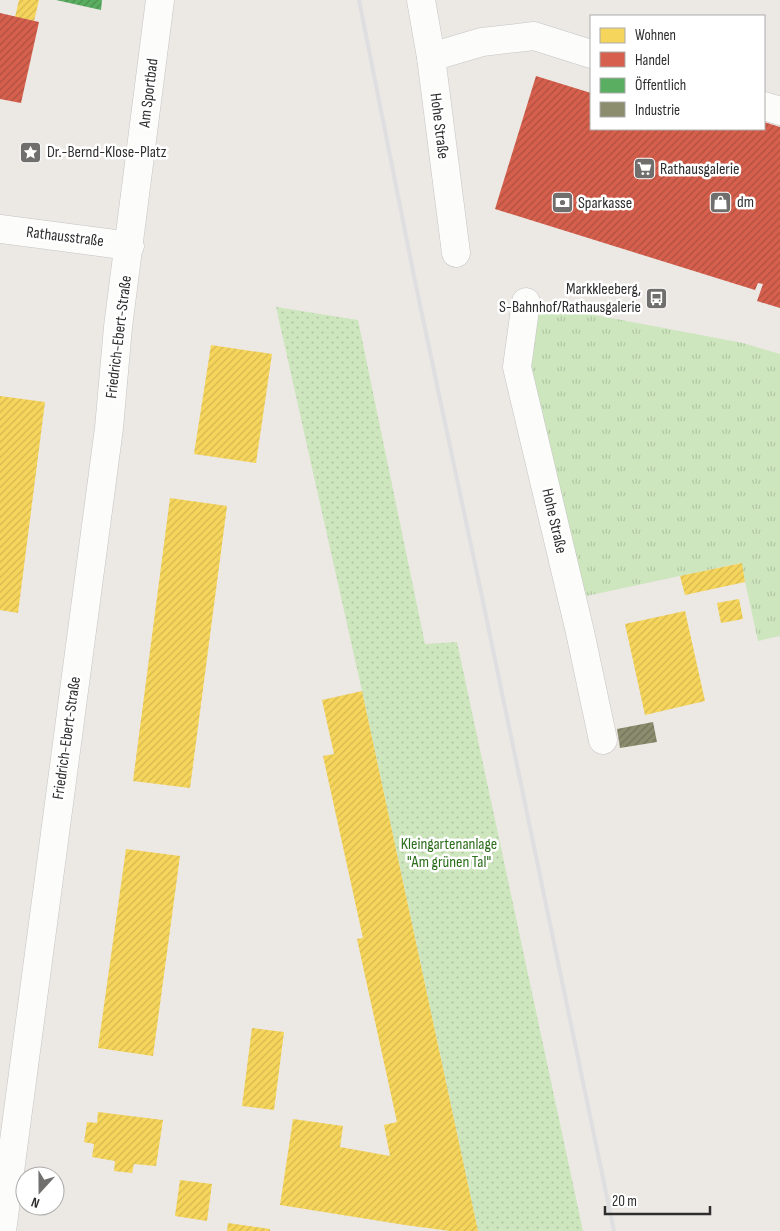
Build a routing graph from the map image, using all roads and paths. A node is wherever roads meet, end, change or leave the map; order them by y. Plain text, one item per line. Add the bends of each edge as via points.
1 (160, 0) edge
2 (422, 0) edge
3 (590, 54) edge
4 (431, 56) junction
5 (765, 106) edge
6 (780, 111) edge
7 (0, 229) edge
8 (130, 246) junction
9 (456, 252) dead end
10 (526, 302) dead end
11 (603, 740) dead end
12 (2, 1231) edge

1 - 8 street, Am Sportbad
2 - 4 street, Hohe Straße
3 - 4 street via 534,36 482,42
4 - 9 street, Hohe Straße
5 - 6 street
7 - 8 street, Rathausstraße
8 - 12 street, Friedrich-Ebert-Straße via 118,326 109,428
10 - 11 street, Hohe Straße via 517,367

